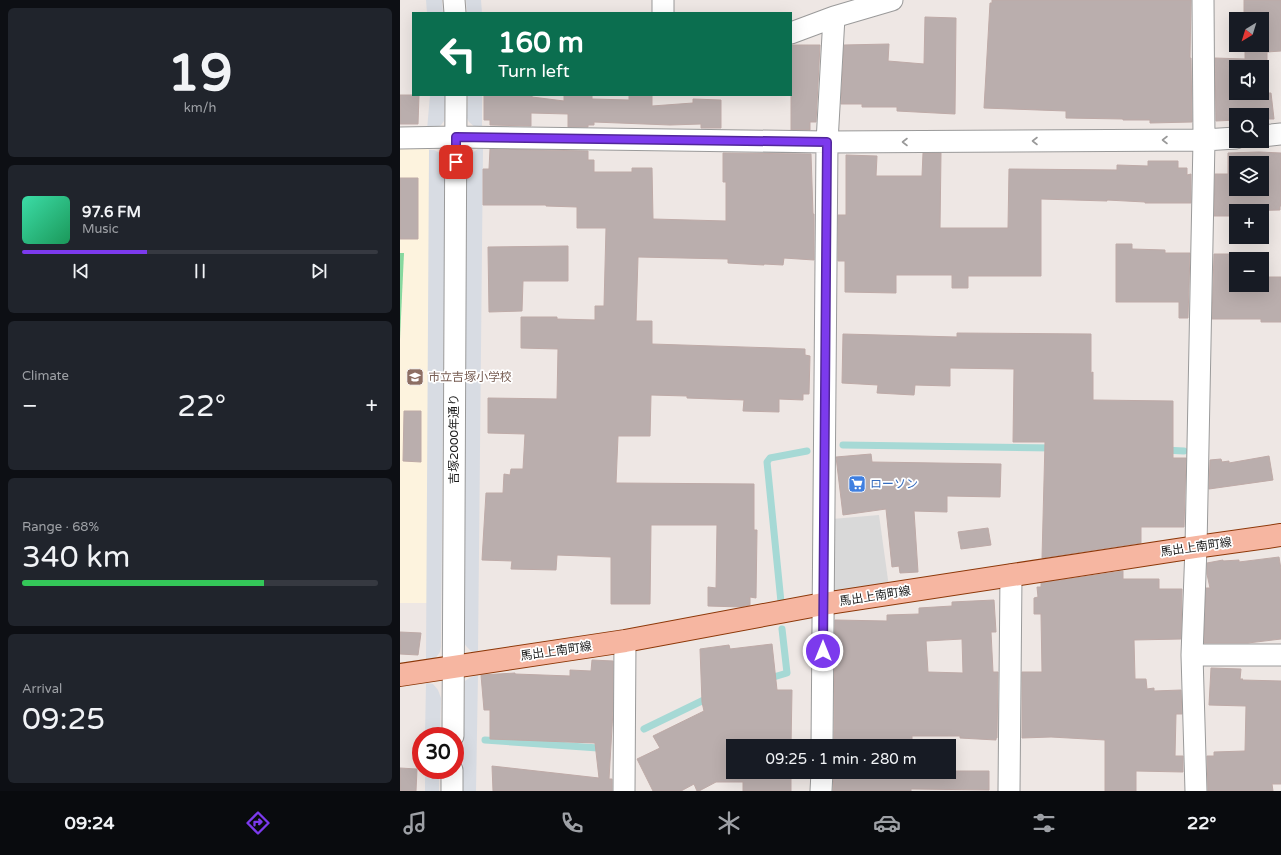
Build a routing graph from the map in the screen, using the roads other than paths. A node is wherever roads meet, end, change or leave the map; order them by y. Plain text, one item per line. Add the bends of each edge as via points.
1 (454, 0) edge
2 (663, 0) edge
3 (892, 0) edge
4 (1203, 0) edge
5 (455, 12) edge
6 (663, 12) edge
7 (834, 18) junction
8 (792, 33) edge
9 (456, 96) edge
10 (1281, 134) edge
11 (1269, 135) edge
12 (465, 137) junction
13 (400, 138) edge
14 (1229, 138) edge
15 (1204, 140) junction
16 (827, 142) junction
17 (1281, 535) edge
18 (1196, 547) junction
19 (1011, 575) junction
20 (823, 604) junction
21 (625, 641) junction
22 (1192, 655) junction
23 (1281, 655) edge
24 (453, 667) junction
25 (400, 675) edge
26 (453, 727) edge
27 (822, 739) edge
28 (452, 779) edge
29 (822, 779) edge
30 (452, 791) edge
31 (624, 791) edge
32 (821, 791) edge
33 (1009, 791) edge
34 (1196, 791) edge

1 - 5 street
2 - 6 street
3 - 7 street
4 - 15 street
7 - 8 street
7 - 16 street
9 - 12 street, 吉塚2000年通り
10 - 11 street
12 - 13 street
12 - 16 street
12 - 24 street, 吉塚2000年通り
14 - 15 street
15 -> 16 street
15 - 18 street
16 - 20 street
17 - 18 main road, 馬出上南町線
18 - 19 main road, 馬出上南町線
18 - 22 street
19 - 20 main road, 馬出上南町線
19 - 33 street
20 - 21 main road, 馬出上南町線
20 - 27 street
21 - 24 main road, 馬出上南町線
21 - 31 street
22 - 23 street
22 - 34 street
24 - 25 main road, 馬出上南町線
24 - 26 street, 吉塚2000年通り
28 - 30 street
29 - 32 street

